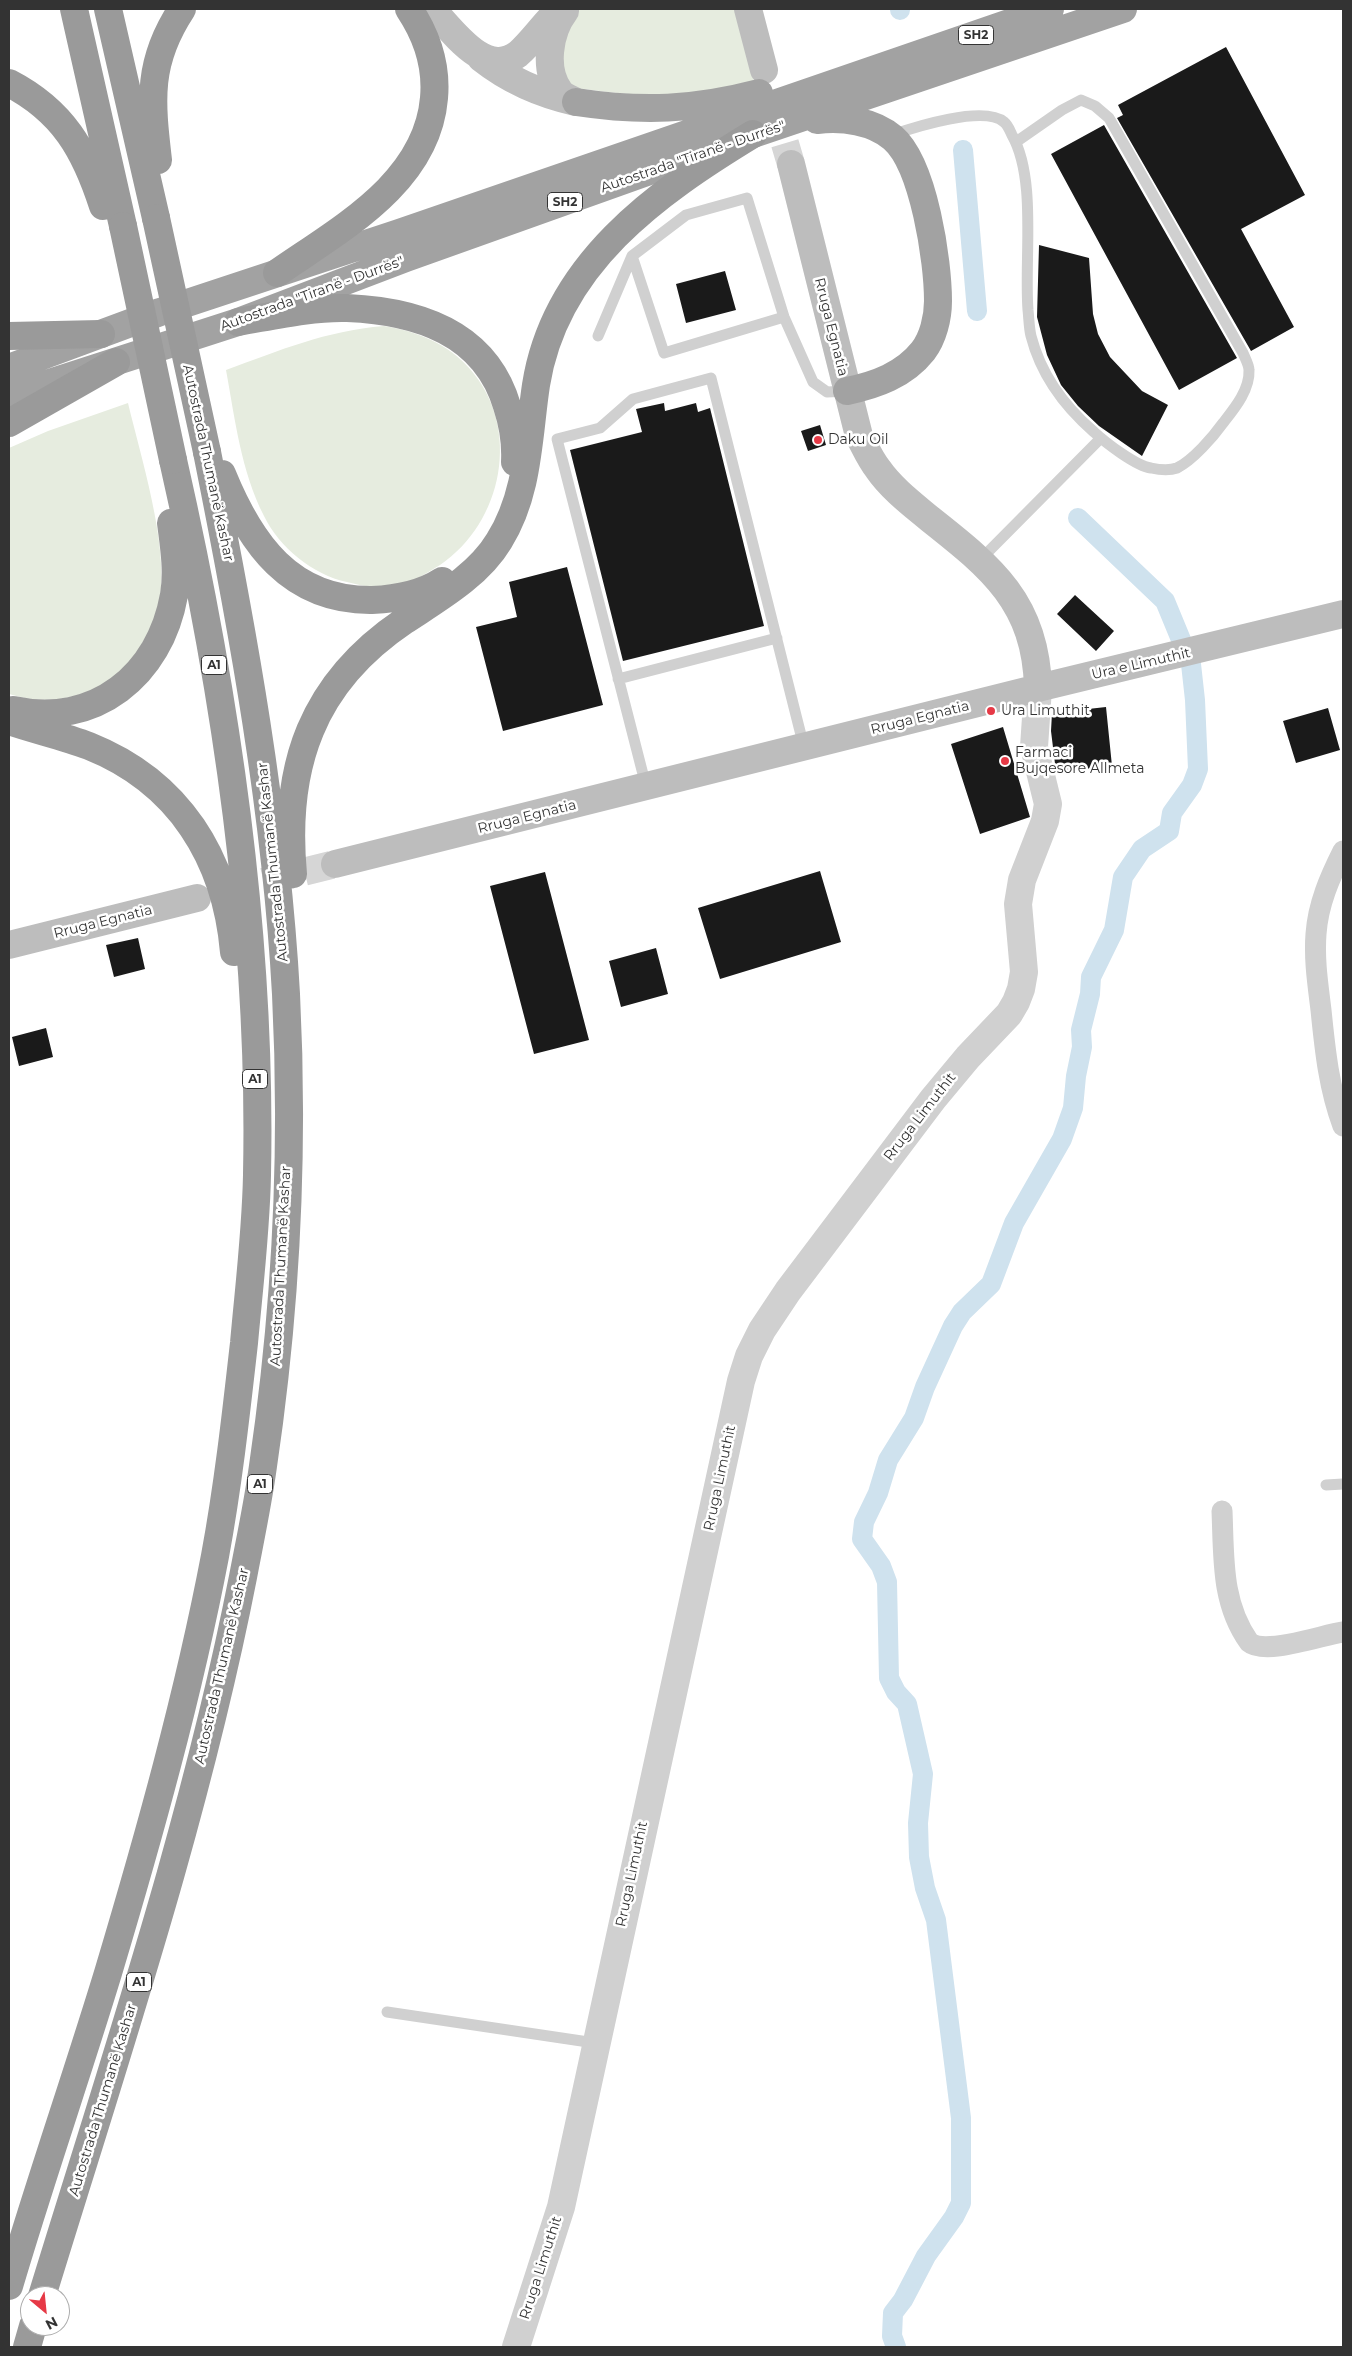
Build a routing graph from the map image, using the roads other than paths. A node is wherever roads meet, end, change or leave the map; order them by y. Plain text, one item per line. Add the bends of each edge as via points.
1 (74, 9) edge
2 (108, 9) edge
3 (182, 9) edge
4 (409, 9) edge
5 (432, 9) edge
6 (560, 9) edge
7 (566, 9) edge
8 (748, 9) edge
9 (1050, 9) edge
10 (1123, 9) edge
11 (476, 54) junction
12 (902, 61) junction
13 (764, 70) dead end
14 (9, 82) edge
15 (576, 102) junction
16 (791, 122) junction
17 (753, 134) junction
18 (890, 136) junction
19 (1016, 142) junction
20 (791, 164) tunnel mouth
21 (160, 217) junction
22 (117, 228) junction
23 (632, 256) junction
24 (277, 272) junction
25 (784, 317) junction
26 (238, 322) junction
27 (101, 334) junction
28 (9, 336) edge
29 (598, 336) dead end
30 (116, 362) junction
31 (9, 368) edge
32 (847, 391) junction
33 (9, 396) edge
34 (9, 424) edge
35 (1101, 438) junction
36 (210, 451) junction
37 (168, 462) junction
38 (980, 560) junction
39 (1343, 614) edge
40 (777, 638) junction
41 (618, 679) junction
42 (1038, 688) junction
43 (9, 709) edge
44 (9, 721) edge
45 (804, 748) junction
46 (646, 787) junction
47 (1343, 851) edge
48 (335, 864) tunnel mouth
49 (197, 898) tunnel mouth
50 (9, 945) edge
51 (1343, 1126) edge
52 (294, 1234) junction
53 (244, 1250) junction
54 (1343, 1484) edge
55 (1326, 1485) dead end
56 (1222, 1511) dead end
57 (1343, 1632) edge
58 (387, 2012) dead end
59 (595, 2043) junction
60 (9, 2286) edge
61 (45, 2286) edge
62 (516, 2347) edge

1 - 22 highway
2 - 21 highway
3 - 21 highway via 160,49 154,77 152,106
4 - 24 highway via 423,29 436,83 433,111 416,157 381,196 352,221
5 - 11 main road
6 - 11 main road via 519,53 507,61 494,62
7 - 15 main road via 552,40 549,63 553,80 561,93
8 - 13 main road
9 - 12 highway, Autostrada "Tiranë - Durrës" / SH2
10 - 16 highway, Autostrada "Tiranë - Durrës" / SH2
11 - 15 main road via 518,83
12 - 15 highway via 685,108 625,108
12 - 24 highway, Autostrada "Tiranë - Durrës" / SH2
14 - 22 highway via 42,103 74,139
16 - 17 highway, Autostrada "Tiranë - Durrës" / SH2
16 - 18 highway via 828,119 862,122
17 - 26 highway, Autostrada "Tiranë - Durrës" / SH2 via 406,258
17 - 52 highway via 699,167 655,200 590,264 556,316 546,344 536,384 524,481 499,543 469,575 359,657 338,680 312,724 296,779 290,835 303,1019 305,1177
18 - 19 lane via 926,123 993,116 1006,123
18 - 32 highway via 907,156 923,195 934,255 936,315 932,334 923,351 904,370 868,386
19 - 35 lane via 1024,173 1030,334 1040,364 1052,384 1070,409
19 - 35 lane via 1080,100 1095,106 1109,118 1250,369 1238,405 1202,448 1178,467 1164,470 1146,468
20 - 32 main road, Rruga Egnatia
21 - 36 highway, Autostrada Thumanë Kashar / A1, bridge via 186,358
22 - 37 highway, Autostrada Thumanë Kashar / A1, bridge via 154,367
23 - 25 lane via 664,353
23 - 25 lane via 686,214 747,198
23 - 29 lane
24 - 27 highway, Autostrada "Tiranë - Durrës" / SH2
25 - 32 lane via 813,382 827,392
26 - 30 highway, Autostrada "Tiranë - Durrës" / SH2
26 - 36 highway via 346,308 410,316 439,326 467,343 490,367 504,395 513,425 514,476 498,524 461,567 414,594 388,600 363,600 321,592 277,565 244,521
27 - 28 highway
27 - 31 highway, Autostrada "Tiranë - Durrës" / SH2
30 - 33 highway, Autostrada "Tiranë - Durrës" / SH2
30 - 34 highway
32 - 38 main road, Rruga Egnatia via 859,436 878,470 916,507
35 - 38 lane
36 - 52 highway, Autostrada Thumanë Kashar / A1 via 256,717 278,896 286,994
37 - 43 highway via 175,592 170,615 153,654 122,687 90,706 49,714
37 - 53 highway, Autostrada Thumanë Kashar / A1 via 191,538 217,680 248,912 257,1176
38 - 42 main road, Rruga Egnatia via 1009,592 1021,614 1036,654
39 - 42 main road, Ura e Limuthit
40 - 41 lane
40 - 41 lane via 711,378 633,399 600,428 557,439
40 - 45 lane
41 - 46 lane
42 - 45 main road, Rruga Egnatia
42 - 59 street, Rruga Limuthit via 1034,747 1048,804 1045,821 1022,880 1018,904 1024,972 1021,989 1009,1014 933,1099 788,1291 749,1356
44 - 53 highway via 88,746 128,765 180,810 213,864 225,897 235,972
45 - 46 main road, Rruga Egnatia
46 - 48 main road, Rruga Egnatia
47 - 51 street via 1331,874 1316,934 1316,968 1328,1071
49 - 50 main road, Rruga Egnatia
52 - 61 highway, Autostrada Thumanë Kashar / A1 via 289,1300 263,1471 215,1707 134,2000
53 - 60 highway, Autostrada Thumanë Kashar / A1 via 235,1429 216,1546 183,1699 108,1970
54 - 55 lane
56 - 57 street via 1224,1580 1232,1611 1249,1642 1264,1646 1285,1644
58 - 59 lane
59 - 62 street, Rruga Limuthit via 561,2207

